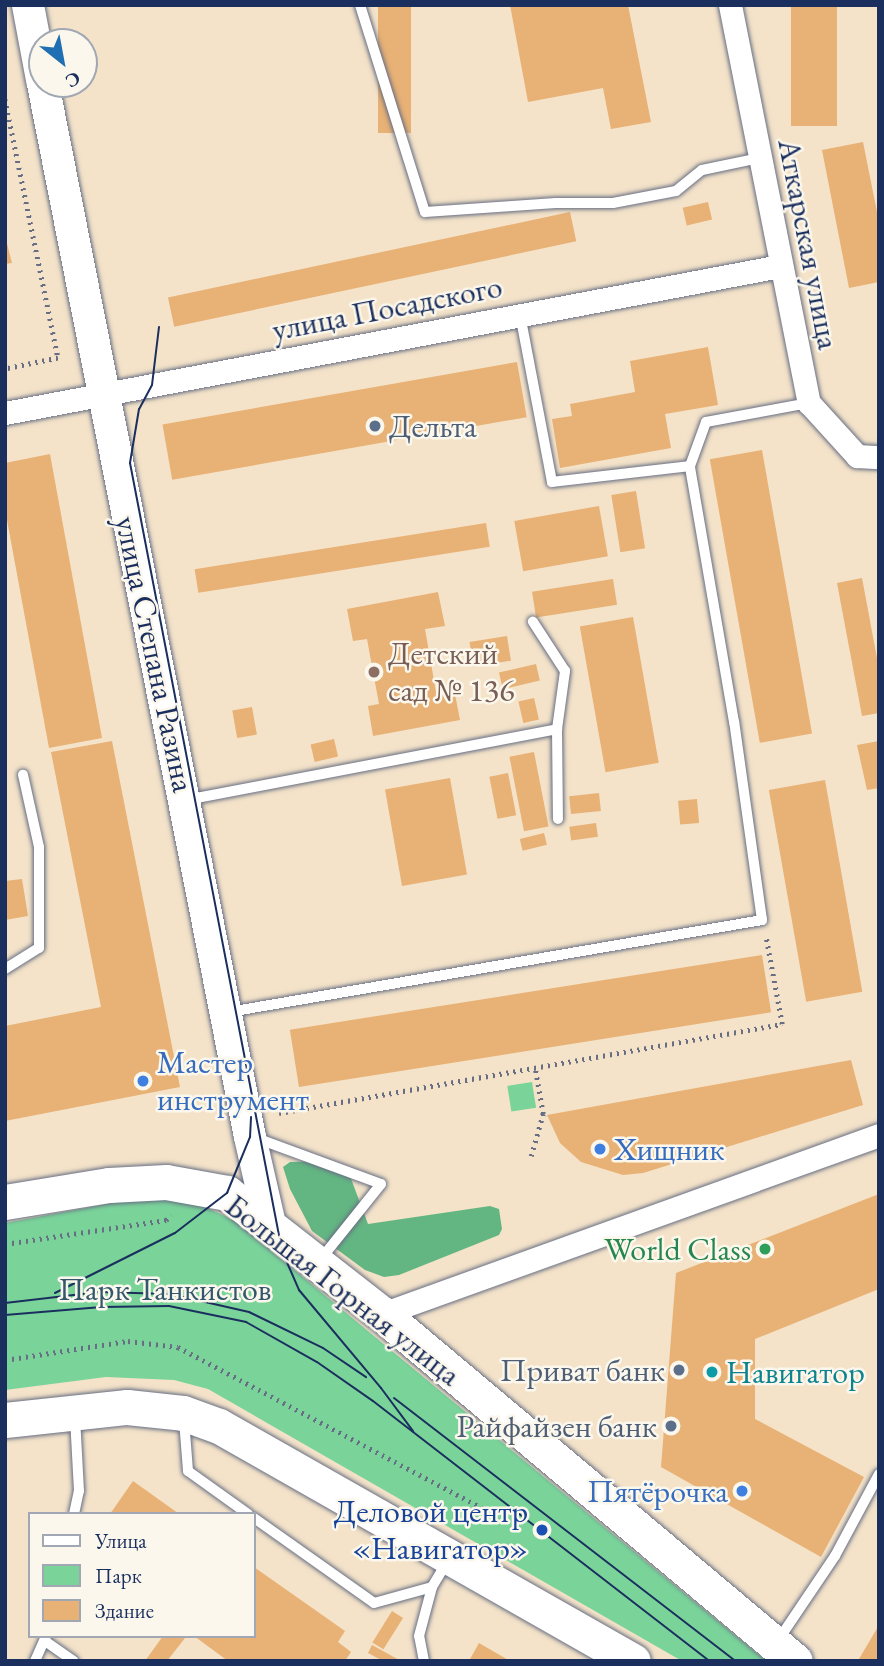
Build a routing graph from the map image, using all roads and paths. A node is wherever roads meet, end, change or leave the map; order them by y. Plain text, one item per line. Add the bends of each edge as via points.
1 (28, 5) edge
2 (360, 5) edge
3 (730, 5) edge
4 (32, 28) edge
5 (45, 98) edge
6 (5, 99) edge
7 (759, 158) junction
8 (780, 266) junction
9 (520, 315) junction
10 (5, 369) edge
11 (103, 394) junction
12 (810, 403) junction
13 (5, 413) edge
14 (879, 457) edge
15 (690, 466) junction
16 (533, 622) dead end
17 (557, 729) junction
18 (23, 775) dead end
19 (186, 800) junction
20 (558, 819) dead end
21 (762, 920) junction
22 (5, 969) edge
23 (227, 1012) junction
24 (534, 1068) junction
25 (279, 1113) dead end
26 (879, 1135) edge
27 (250, 1137) junction
28 (531, 1156) dead end
29 (178, 1184) junction
30 (5, 1202) edge
31 (270, 1224) junction
32 (5, 1244) edge
33 (318, 1262) junction
34 (382, 1314) junction
35 (5, 1360) edge
36 (74, 1410) junction
37 (183, 1413) junction
38 (5, 1420) edge
39 (879, 1474) edge
40 (74, 1512) edge
41 (245, 1512) edge
42 (499, 1517) dead end
43 (256, 1519) edge
44 (450, 1556) junction
45 (432, 1587) junction
46 (46, 1638) edge
47 (786, 1652) edge
48 (35, 1661) edge
49 (74, 1661) edge
50 (424, 1661) edge
51 (633, 1661) edge

1 - 4 street, улица Степана Разина
2 - 7 lane via 425,212 613,203 676,191 702,170
3 - 7 street, Аткарская улица
5 - 11 street, улица Степана Разина
6 - 10 path via 58,358
7 - 8 street, Аткарская улица
8 - 9 street, улица Посадского
8 - 12 street, Аткарская улица
9 - 11 street, улица Посадского
9 - 15 lane via 552,482
11 - 13 street, улица Посадского
11 - 19 street, улица Степана Разина
12 - 14 street, Аткарская улица via 858,456
12 - 15 lane via 706,422
15 - 21 lane
16 - 17 lane via 565,671
17 - 19 lane
17 - 20 lane
18 - 22 lane via 39,847 39,948
19 - 23 street, улица Степана Разина
21 - 23 lane
21 - 24 path via 782,1024
23 - 27 street, улица Степана Разина
24 - 25 path
24 - 28 path via 543,1114
26 - 34 street
27 - 31 street, улица Степана Разина
27 - 33 lane via 381,1184
29 - 30 main road, Большая Горная улица via 109,1185
29 - 31 main road, Большая Горная улица via 227,1194
29 - 32 path via 173,1213 166,1220
31 - 33 main road, Большая Горная улица
33 - 34 main road, Большая Горная улица
34 - 47 main road, Большая Горная улица
35 - 42 path via 128,1341 178,1347
36 - 37 main road
36 - 38 main road
36 - 40 lane via 79,1491
37 - 41 lane via 188,1471
37 - 44 main road via 219,1426
39 - 47 lane
43 - 45 lane via 374,1603
44 - 45 lane
44 - 51 main road
45 - 50 lane via 419,1636
46 - 48 lane
46 - 49 lane

